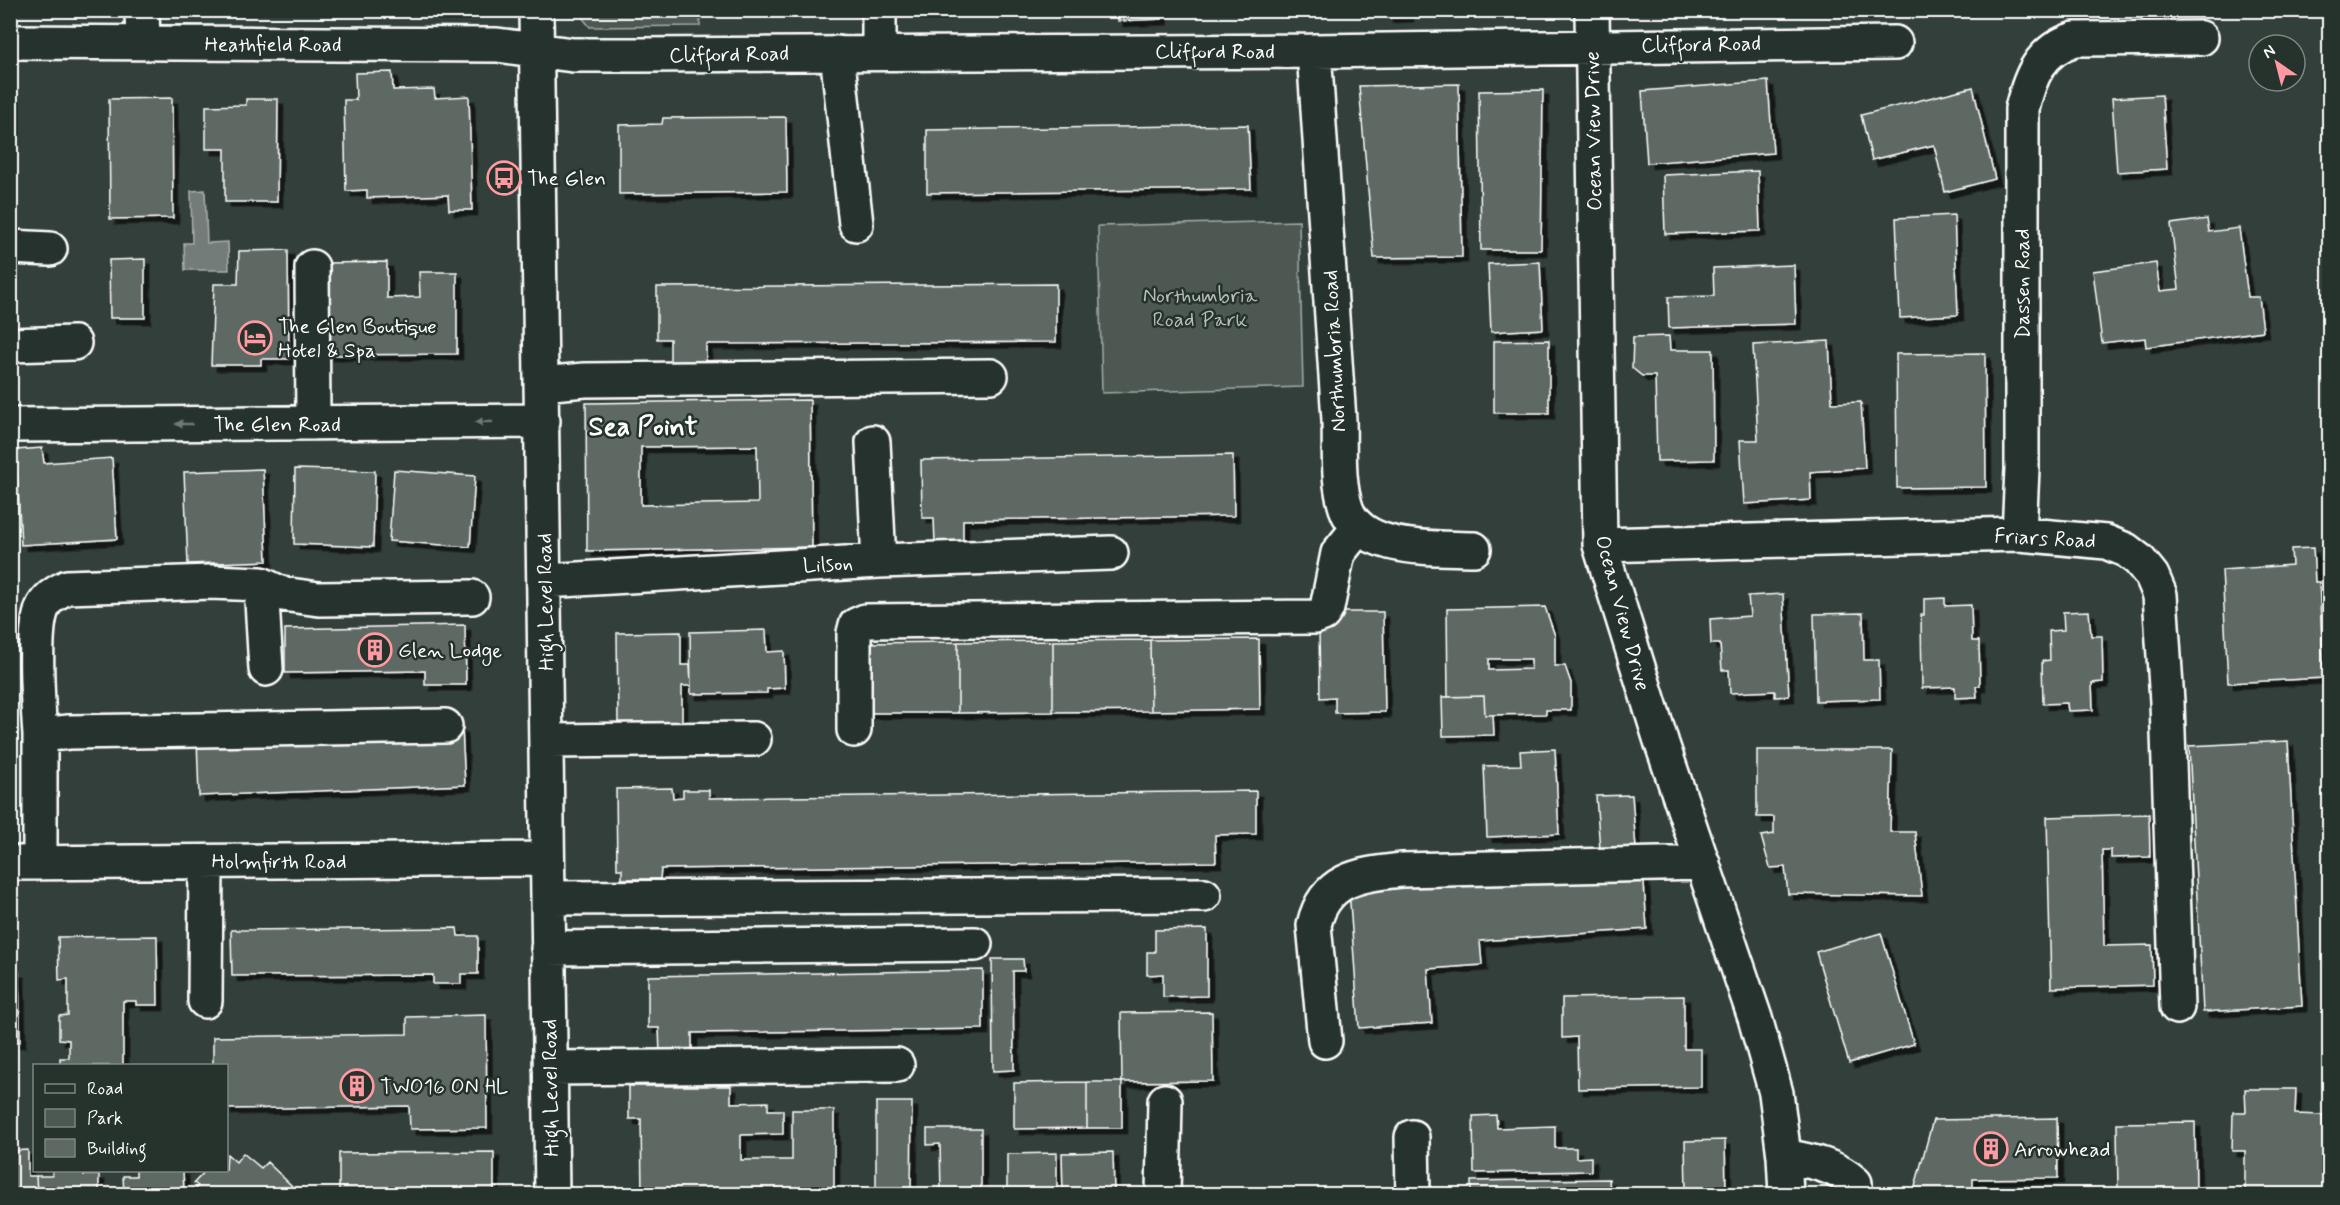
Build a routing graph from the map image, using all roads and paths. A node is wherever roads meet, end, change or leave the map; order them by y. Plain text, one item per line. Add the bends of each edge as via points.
1 (142, 10) edge
2 (536, 10) edge
3 (879, 10) edge
4 (1592, 10) edge
5 (2201, 38) dead end
6 (10, 42) edge
7 (143, 43) junction
8 (1895, 43) dead end
9 (1592, 45) junction
10 (536, 48) junction
11 (1314, 51) junction
12 (879, 52) junction
13 (837, 53) junction
14 (856, 224) dead end
15 (10, 247) edge
16 (50, 249) dead end
17 (312, 267) dead end
18 (74, 343) dead end
19 (10, 345) edge
20 (991, 376) dead end
21 (541, 384) junction
22 (543, 421) junction
23 (313, 423) junction
24 (10, 425) edge
25 (873, 442) dead end
26 (1359, 527) junction
27 (2019, 534) junction
28 (1600, 545) junction
29 (1474, 549) dead end
30 (1111, 553) dead end
31 (879, 561) junction
32 (546, 581) junction
33 (261, 584) junction
34 (472, 597) dead end
35 (266, 669) dead end
36 (445, 726) dead end
37 (854, 730) dead end
38 (40, 735) junction
39 (754, 739) dead end
40 (547, 741) junction
41 (547, 859) junction
42 (206, 862) junction
43 (25, 863) edge
44 (1703, 863) junction
45 (1204, 895) dead end
46 (548, 898) junction
47 (975, 944) dead end
48 (548, 948) junction
49 (205, 1001) dead end
50 (2177, 1007) dead end
51 (1325, 1041) dead end
52 (897, 1065) dead end
53 (550, 1068) junction
54 (1165, 1101) dead end
55 (1412, 1137) dead end
56 (1784, 1156) junction
57 (552, 1194) edge
58 (1163, 1194) edge
59 (1413, 1194) edge
60 (1786, 1194) edge
61 (1855, 1194) edge

1 - 7 street
2 - 10 street, High Level Road
3 - 12 street
4 - 9 street, Ocean View Drive
5 - 27 street, Dassen Road via 2075,39 2057,45 2029,82 2022,109
6 - 7 street, Heathfield Road
7 - 10 street, Heathfield Road
8 - 9 street, Clifford Road
9 - 11 street, Clifford Road
9 - 28 street, Ocean View Drive
10 - 13 street, Clifford Road via 573,55
10 - 21 street, High Level Road
11 - 12 street, Clifford Road
11 - 26 street, Northumbria Road via 1340,420 1340,477 1346,510
12 - 13 street, Clifford Road
13 - 14 street
15 - 16 street
17 - 23 street
18 - 19 street
20 - 21 street via 585,380
21 - 22 street, High Level Road
22 -> 23 street, The Glen Road
22 - 32 street, High Level Road
23 -> 24 street, The Glen Road
25 - 31 street
26 - 29 street via 1380,541
26 - 37 street via 1338,553 1326,608 1316,617 865,621 856,625 854,633
27 - 28 street, Friars Road
27 - 50 street, Friars Road via 2106,542 2126,550 2152,576 2160,596
28 - 44 street, Ocean View Drive
30 - 31 street, Lilson
31 - 32 street, Lilson
32 - 40 street, High Level Road
33 - 34 street via 282,594 319,599
33 - 35 street
33 - 38 street via 67,587 55,592 41,611
36 - 38 street
38 - 43 street
39 - 40 street
40 - 41 street, High Level Road
41 - 42 street, Holmfirth Road
41 - 46 street, High Level Road
42 - 43 street, Holmfirth Road
42 - 49 street
44 - 51 street via 1401,870 1362,875 1338,885 1318,909 1314,925
44 - 56 street, Ocean View Drive via 1776,1093
45 - 46 street
46 - 48 street, High Level Road
47 - 48 street
48 - 53 street, High Level Road
52 - 53 street
53 - 57 street, High Level Road
54 - 58 street
55 - 59 street
56 - 60 street, Ocean View Drive
56 - 61 street via 1818,1162 1846,1175 1855,1183

